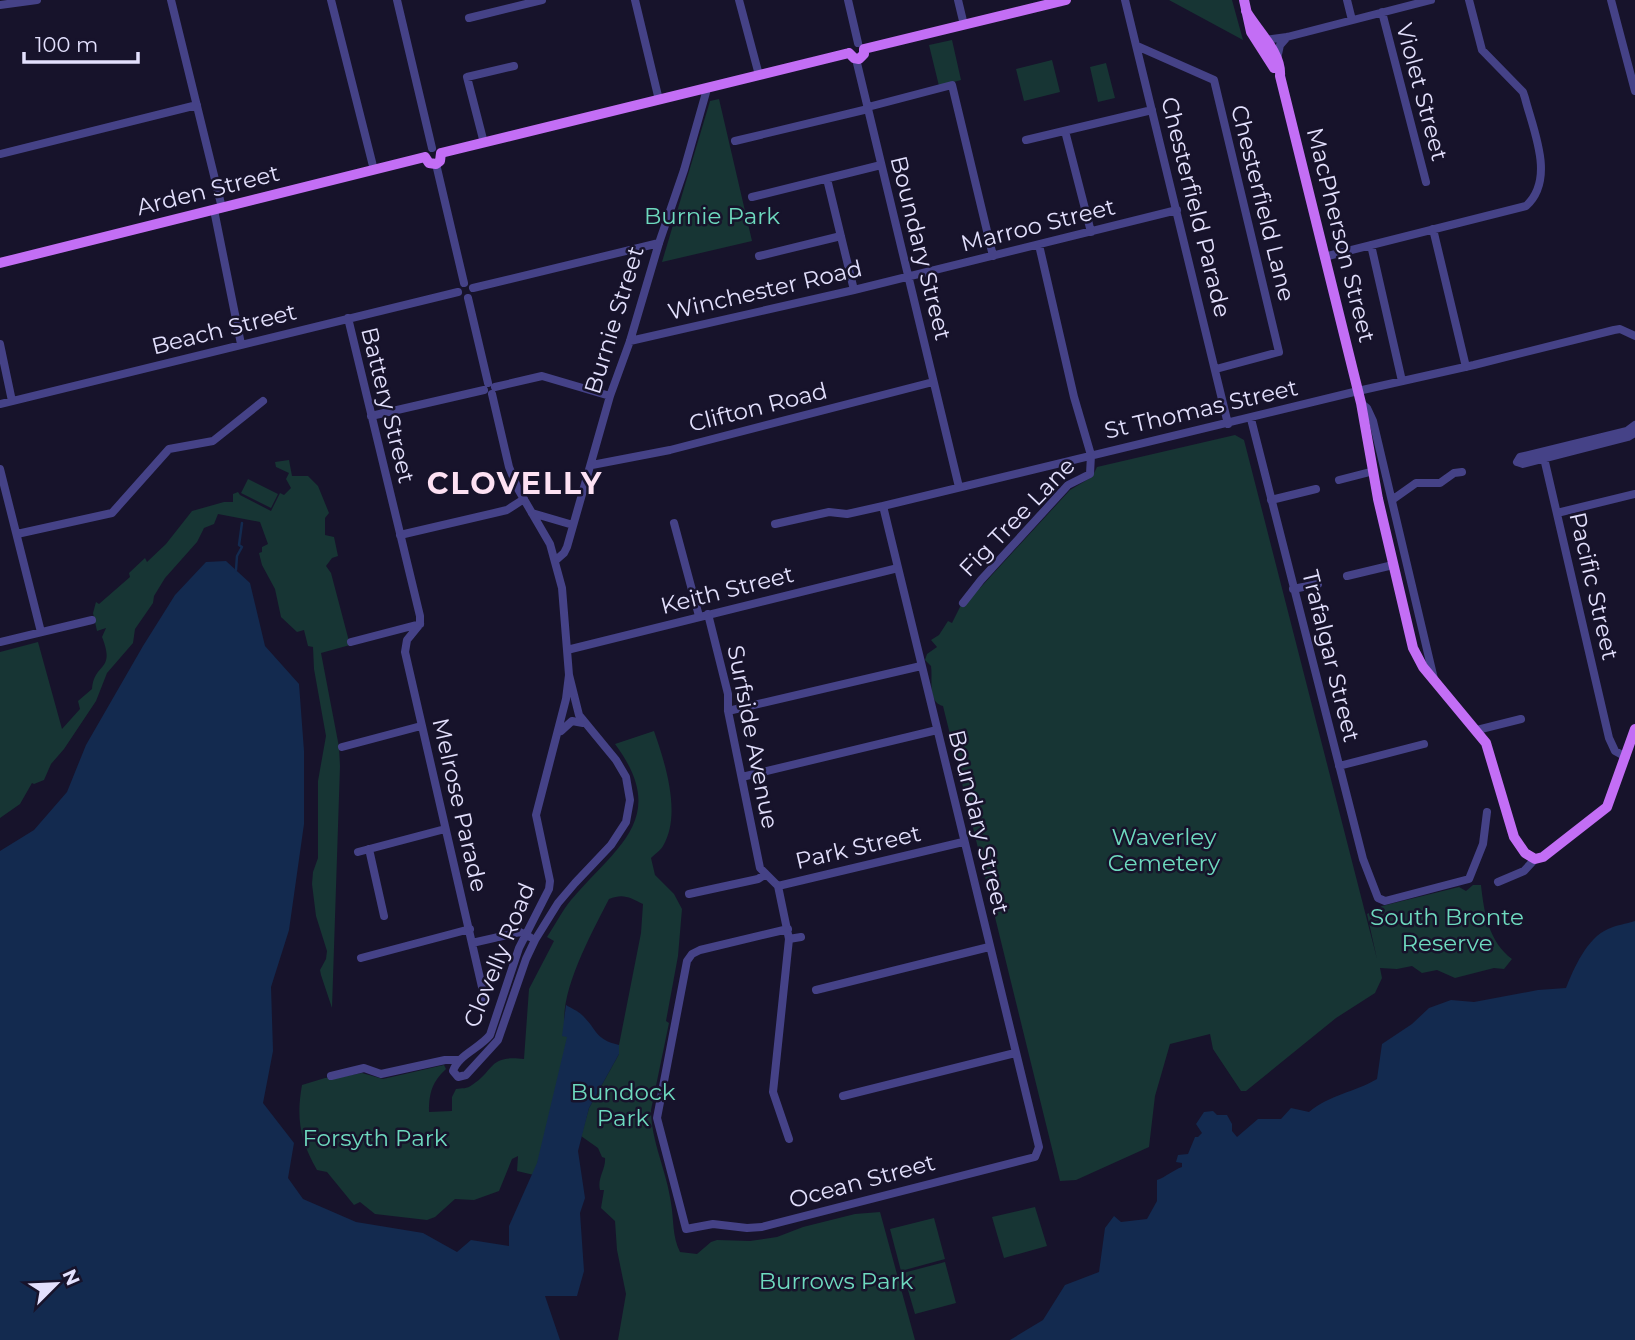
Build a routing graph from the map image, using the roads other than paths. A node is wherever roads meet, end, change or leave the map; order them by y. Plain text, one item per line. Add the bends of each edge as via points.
1 (34, 0) edge
2 (170, 0) edge
3 (331, 0) edge
4 (397, 0) edge
5 (542, 0) edge
6 (635, 0) edge
7 (739, 0) edge
8 (848, 0) edge
9 (958, 0) edge
10 (1066, 0) edge
11 (1125, 0) edge
12 (1347, 0) edge
13 (1431, 0) edge
14 (1469, 0) edge
15 (1611, 0) edge
16 (1410, 3) edge
17 (0, 5) edge
18 (1245, 5) edge
19 (1381, 12) junction
20 (469, 18) dead end
21 (1352, 20) junction
22 (964, 25) junction
23 (1287, 37) junction
24 (1262, 42) junction
25 (861, 46) junction
26 (1137, 46) junction
27 (852, 56) junction
28 (1277, 59) junction
29 (514, 66) dead end
30 (759, 75) junction
31 (1280, 76) junction
32 (706, 89) junction
33 (1635, 91) edge
34 (659, 100) junction
35 (197, 105) junction
36 (868, 108) junction
37 (1152, 110) junction
38 (1065, 131) junction
39 (1026, 140) dead end
40 (735, 141) dead end
41 (484, 143) junction
42 (433, 153) junction
43 (0, 154) edge
44 (436, 164) joint
45 (881, 165) junction
46 (374, 170) junction
47 (827, 179) junction
48 (1426, 182) dead end
49 (752, 197) dead end
50 (218, 209) junction
51 (1177, 210) junction
52 (1433, 229) junction
53 (1091, 232) junction
54 (841, 236) junction
55 (659, 243) junction
56 (1039, 245) junction
57 (1371, 245) junction
58 (759, 256) dead end
59 (993, 256) junction
60 (1324, 257) junction
61 (0, 263) edge
62 (909, 277) junction
63 (464, 283) junction
64 (473, 288) junction
65 (854, 290) junction
66 (458, 292) junction
67 (468, 298) junction
68 (348, 318) junction
69 (1635, 336) edge
70 (631, 341) junction
71 (0, 344) edge
72 (241, 344) junction
73 (1466, 367) junction
74 (1216, 369) junction
75 (1402, 381) junction
76 (933, 382) junction
77 (490, 388) junction
78 (1358, 391) junction
79 (610, 396) junction
80 (12, 401) junction
81 (263, 401) dead end
82 (1361, 403) junction
83 (0, 404) edge
84 (371, 416) junction
85 (1251, 419) junction
86 (1228, 424) junction
87 (1635, 425) edge
88 (1635, 433) edge
89 (1091, 455) junction
90 (1544, 458) junction
91 (592, 465) junction
92 (0, 469) edge
93 (1374, 471) junction
94 (1462, 472) dead end
95 (1339, 480) dead end
96 (959, 487) junction
97 (1315, 489) dead end
98 (1635, 494) edge
99 (524, 499) junction
100 (1271, 500) junction
101 (1392, 500) junction
102 (883, 506) junction
103 (532, 513) junction
104 (1557, 513) junction
105 (674, 523) dead end
106 (775, 524) dead end
107 (573, 525) junction
108 (17, 534) junction
109 (400, 535) junction
110 (556, 560) junction
111 (1394, 565) junction
112 (898, 568) junction
113 (1347, 576) dead end
114 (1318, 584) dead end
115 (1293, 589) junction
116 (963, 603) dead end
117 (704, 615) junction
118 (92, 620) dead end
119 (420, 624) junction
120 (41, 632) junction
121 (0, 642) edge
122 (351, 642) dead end
123 (567, 650) junction
124 (921, 666) junction
125 (569, 675) junction
126 (1434, 680) junction
127 (728, 711) junction
128 (1521, 719) dead end
129 (583, 723) junction
130 (421, 726) junction
131 (937, 730) junction
132 (1477, 730) junction
133 (1635, 730) edge
134 (558, 736) junction
135 (1423, 744) dead end
136 (342, 747) dead end
137 (1626, 757) junction
138 (1339, 766) junction
139 (742, 777) junction
140 (1487, 812) dead end
141 (445, 830) junction
142 (963, 842) junction
143 (369, 849) junction
144 (358, 852) dead end
145 (1533, 858) junction
146 (763, 871) junction
147 (1498, 882) dead end
148 (778, 886) junction
149 (689, 894) dead end
150 (384, 916) dead end
151 (470, 929) junction
152 (526, 934) junction
153 (789, 934) junction
154 (801, 937) dead end
155 (535, 940) junction
156 (472, 943) junction
157 (989, 947) junction
158 (361, 958) dead end
159 (816, 990) dead end
160 (485, 1000) dead end
161 (1015, 1053) junction
162 (460, 1060) junction
163 (331, 1076) dead end
164 (843, 1096) dead end
165 (789, 1139) dead end
166 (1039, 1147) joint

1 - 17 street
2 - 35 street
3 - 46 street
4 - 42 street
5 - 20 street
6 - 34 street
7 - 30 street
8 - 25 street
9 - 22 street
10 - 22 main road
11 - 26 street, Chesterfield Parade
12 - 21 street
13 - 16 street
14 - 52 street via 1482,50 1523,92 1541,175 1526,206
15 - 33 street
16 - 19 street
18 - 24 main road, MacPherson Street via 1251,32
19 - 21 street
19 - 48 street, Violet Street
21 - 23 street
22 - 25 main road
23 - 24 street
23 - 28 street
24 - 28 main road, MacPherson Street
24 - 31 main road, MacPherson Street
25 - 27 main road via 851,46
26 - 37 street, Chesterfield Parade
26 - 74 street, Chesterfield Lane via 1213,80 1279,352
27 - 30 main road, Arden Street
27 - 36 street, Boundary Street
28 - 31 main road, MacPherson Street
29 - 41 street via 467,77
30 - 32 main road, Arden Street
31 - 60 main road, MacPherson Street
32 - 34 main road, Arden Street
32 - 55 street, Burnie Street
34 - 41 main road, Arden Street
35 - 43 street
35 - 50 street
36 - 40 street
36 - 45 street, Boundary Street
36 - 59 street via 952,85
37 - 38 street
37 - 51 street, Chesterfield Parade
38 - 39 street
38 - 53 street
41 - 42 main road, Arden Street
42 - 44 main road via 440,161
42 - 46 main road, Arden Street
44 - 63 street
45 - 47 street
45 - 62 street, Boundary Street
46 - 50 main road, Arden Street
47 - 49 street
47 - 54 street
50 - 61 main road, Arden Street
50 - 72 street
51 - 53 street, Marroo Street
51 - 74 street, Chesterfield Parade
52 - 57 street
52 - 73 street
53 - 56 street, Marroo Street
54 - 58 street
54 - 65 street
55 - 64 street
55 - 70 street, Burnie Street
56 - 59 street, Marroo Street
56 - 89 street
57 - 60 street
57 - 75 street
59 - 62 street, Marroo Street
60 - 78 main road, MacPherson Street
62 - 65 street, Winchester Road
62 - 76 street, Boundary Street
63 - 64 street
63 - 66 street
64 - 67 street
65 - 70 street, Winchester Road
66 - 67 street
66 - 68 street, Beach Street
67 - 77 street, Clovelly Road
68 - 72 street, Beach Street
68 - 84 street, Battery Street
69 - 73 street, St Thomas Street via 1614,330
70 - 79 street, Burnie Street
71 - 80 street
72 - 80 street, Beach Street
73 - 75 street, St Thomas Street
74 - 86 street, Chesterfield Parade
75 - 78 street, St Thomas Street
76 - 91 street, Clifton Road via 670,450
76 - 96 street, Boundary Street
77 - 79 street via 542,376
77 - 84 street
77 - 99 street, Clovelly Road via 509,467
78 - 82 main road, MacPherson Street
78 - 85 street, St Thomas Street
79 - 91 street, Burnie Street
80 - 83 street, Beach Street
81 - 108 street via 213,441 169,449 112,513
82 - 93 main road, MacPherson Street
82 - 101 street, MacPherson Street via 1373,421
84 - 109 street, Battery Street
85 - 86 street, St Thomas Street
85 - 100 street, Trafalgar Street
86 - 89 street, St Thomas Street
87 - 90 street via 1627,431 1520,457 1517,462
88 - 90 street
89 - 96 street, St Thomas Street
89 - 116 street, Fig Tree Lane via 1090,474 1068,485
90 - 104 street, Pacific Street
91 - 107 street, Burnie Street
92 - 108 street
93 - 95 street
93 - 111 main road, MacPherson Street
94 - 101 street via 1440,482 1416,483
96 - 102 street, St Thomas Street
97 - 100 street
98 - 104 street
99 - 103 street, Clovelly Road
99 - 109 street via 507,510
100 - 115 street, Trafalgar Street
101 - 126 street, MacPherson Street
102 - 106 street, St Thomas Street
102 - 112 street, Boundary Street
103 - 107 street
103 - 110 street, Clovelly Road
104 - 137 street, Pacific Street via 1609,738 1615,751
105 - 117 street, Surfside Avenue
107 - 110 street, Burnie Street via 564,553
108 - 120 street
109 - 119 street, Battery Street
110 - 123 street, Clovelly Road
111 - 113 street
111 - 126 main road, MacPherson Street via 1413,648
112 - 117 street, Keith Street
112 - 124 street, Boundary Street
114 - 115 street
115 - 138 street, Trafalgar Street
117 - 123 street, Keith Street
117 - 127 street, Surfside Avenue via 728,694
118 - 120 street
119 - 122 street
119 - 130 street, Melrose Parade via 405,647
120 - 121 street
123 - 125 street, Clovelly Road
124 - 127 street
124 - 131 street, Boundary Street
125 - 129 street
125 - 134 street, Clovelly Road
126 - 132 main road, MacPherson Street
127 - 139 street, Surfside Avenue
128 - 132 street
129 - 134 street via 569,722
129 - 155 street via 622,771 630,800 628,816 620,834 566,893
130 - 136 street
130 - 141 street, Melrose Parade
131 - 139 street
131 - 142 street, Boundary Street
132 - 145 main road, MacPherson Street via 1490,753 1514,837
133 - 137 main road
134 - 152 street, Clovelly Road via 536,815 549,889
135 - 138 street
137 - 145 main road via 1602,813 1547,855
138 - 140 street, Trafalgar Street via 1363,859 1380,900 1469,879 1483,844
139 - 146 street, Surfside Avenue
141 - 143 street
141 - 151 street, Melrose Parade
142 - 148 street, Park Street
142 - 157 street, Boundary Street
143 - 144 street
143 - 150 street
145 - 147 street via 1524,872
146 - 148 street, Park Street
146 - 149 street, Park Street via 758,879
148 - 153 street
151 - 156 street, Melrose Parade
151 - 158 street
152 - 155 street
152 - 156 street
152 - 162 street, Clovelly Road via 490,1035
153 - 154 street
153 - 165 street via 773,1092
153 - 166 street, Ocean Street via 700,950 687,961 657,1118 686,1229 713,1224 762,1227 1035,1157
155 - 162 street, Clovelly Road via 498,1040 463,1077 453,1070
156 - 160 street, Melrose Parade
157 - 159 street
157 - 161 street, Boundary Street
161 - 164 street
161 - 166 street, Boundary Street
162 - 163 street via 381,1074 364,1068

